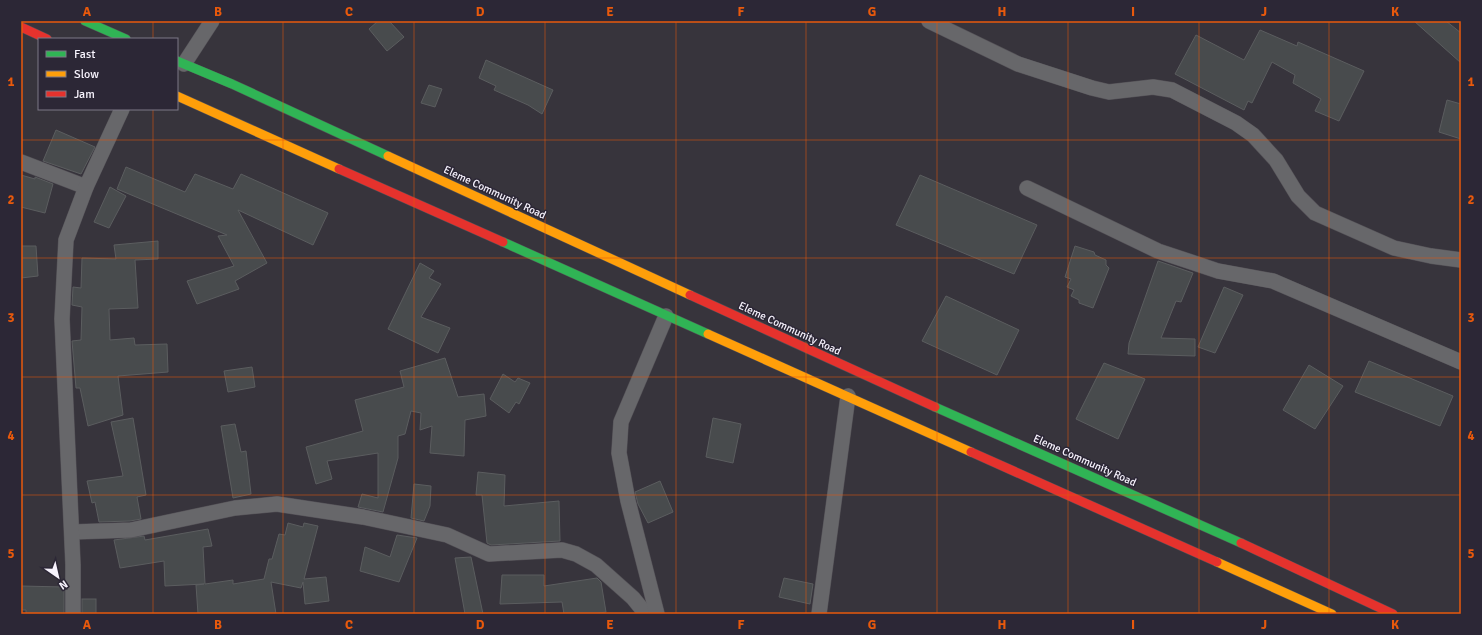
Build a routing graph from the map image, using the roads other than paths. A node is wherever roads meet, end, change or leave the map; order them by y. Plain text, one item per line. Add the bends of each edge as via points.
1 (85, 21) edge
2 (212, 21) edge
3 (929, 21) edge
4 (21, 28) edge
5 (45, 38) edge
6 (124, 38) edge
7 (180, 62) edge
8 (178, 96) edge
9 (122, 110) edge
10 (21, 162) edge
11 (86, 187) junction
12 (1027, 188) dead end
13 (1461, 260) edge
14 (666, 316) junction
15 (1461, 362) edge
16 (848, 396) junction
17 (72, 532) junction
18 (73, 614) edge
19 (646, 614) edge
20 (657, 614) edge
21 (819, 614) edge
22 (1332, 614) edge
23 (1393, 614) edge

1 - 6 main road
2 - 7 street
3 - 13 street via 1018,64 1092,88 1109,92 1153,87 1172,90 1236,123 1253,135 1276,160 1298,196 1315,213 1394,248
4 - 5 main road
7 - 23 main road, Eleme Community Road
8 - 14 main road
9 - 11 street
10 - 11 street
11 - 17 street via 66,240 62,319
12 - 15 street via 1158,251 1218,271 1273,280
14 - 16 main road
14 - 20 street via 621,422 619,453 628,501
16 - 21 street
16 - 22 main road
17 - 18 street
17 - 19 street via 131,530 235,508 277,504 363,517 447,534 489,554 562,550 569,552 596,565 633,598

